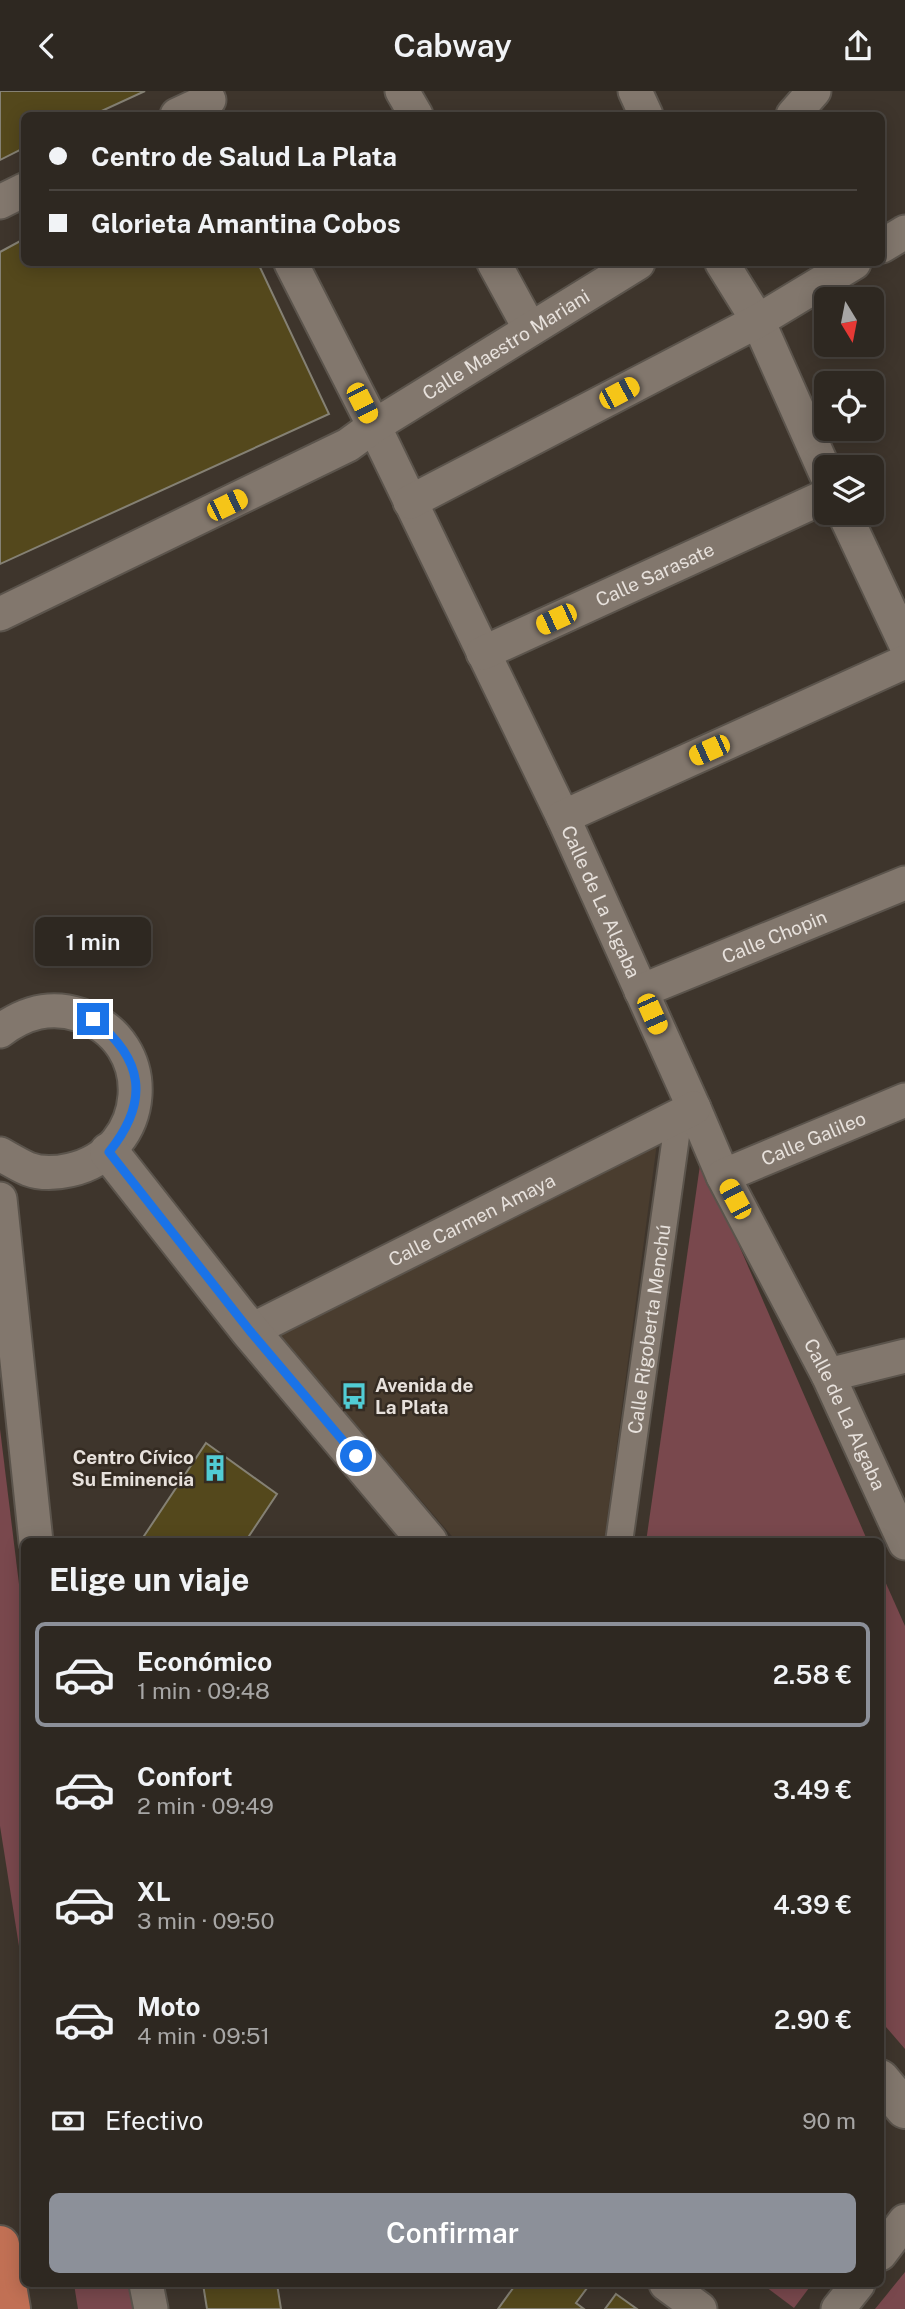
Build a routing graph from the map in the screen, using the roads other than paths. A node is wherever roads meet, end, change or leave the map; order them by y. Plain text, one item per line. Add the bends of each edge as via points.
1 (402, 91) edge
2 (635, 91) edge
3 (814, 91) edge
4 (210, 102) edge
5 (185, 112) edge
6 (414, 112) edge
7 (645, 112) edge
8 (796, 112) edge
9 (21, 192) edge
10 (0, 202) edge
11 (905, 232) edge
12 (885, 244) edge
13 (293, 266) edge
14 (496, 266) edge
15 (634, 266) edge
16 (724, 266) edge
17 (849, 266) edge
18 (758, 321) junction
19 (530, 329) junction
20 (374, 426) junction
21 (818, 455) edge
22 (814, 501) edge
23 (410, 502) junction
24 (850, 525) edge
25 (0, 614) edge
26 (905, 643) edge
27 (483, 653) junction
28 (905, 661) edge
29 (563, 817) junction
30 (905, 883) edge
31 (641, 991) junction
32 (0, 1031) edge
33 (905, 1100) edge
34 (687, 1111) junction
35 (109, 1152) junction
36 (0, 1154) edge
37 (723, 1177) junction
38 (0, 1199) edge
39 (250, 1331) junction
40 (905, 1356) edge
41 (828, 1375) junction
42 (902, 1529) edge
43 (36, 1538) edge
44 (425, 1538) edge
45 (620, 1538) edge
46 (884, 2084) edge
47 (905, 2109) edge
48 (905, 2221) edge
49 (0, 2245) edge
50 (884, 2249) edge
51 (146, 2287) edge
52 (670, 2287) edge
53 (856, 2287) edge
54 (11, 2309) edge
55 (150, 2309) edge
56 (700, 2309) edge
57 (838, 2309) edge

1 - 6 street
2 - 7 street
3 - 8 street
4 - 5 street
9 - 10 street
11 - 12 street
13 - 20 street, Calle de La Algaba
14 - 19 street
15 - 19 street, Calle Maestro Mariani
16 - 18 street
17 - 18 street
18 - 21 street
18 - 23 street
19 - 20 street, Calle Maestro Mariani
20 - 23 street, Calle de La Algaba
20 - 25 street, Calle Maestro Mariani via 348,445
22 - 27 street, Calle Sarasate
23 - 27 street, Calle de La Algaba
24 - 26 street
27 - 29 street, Calle de La Algaba
28 - 29 street
29 - 31 street, Calle de La Algaba
30 - 31 street, Calle Chopin
31 - 34 street, Calle de La Algaba
32 - 35 street via 17,1018 42,1011 69,1011 93,1019 114,1035 136,1082 135,1108 126,1132
33 - 37 street, Calle Galileo
34 - 37 street, Calle de La Algaba
34 - 39 street, Calle Carmen Amaya
34 - 45 street, Calle Rigoberta Menchú
35 - 36 street via 86,1167 58,1173 30,1170
35 - 39 street
37 - 41 street, Calle de La Algaba
38 - 43 street
39 - 44 street
40 - 41 street
41 - 42 street, Calle de La Algaba
46 - 47 street
48 - 50 street
49 - 54 highway
51 - 55 street
52 - 56 street
53 - 57 street

